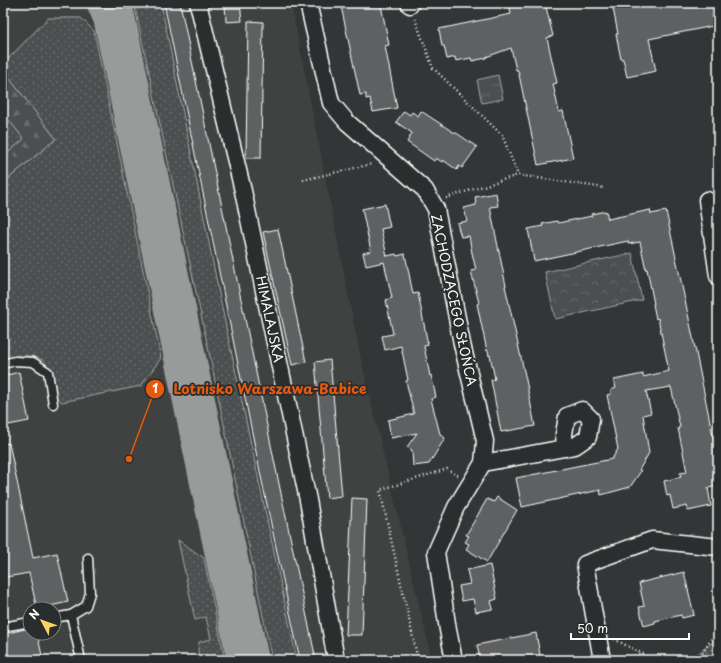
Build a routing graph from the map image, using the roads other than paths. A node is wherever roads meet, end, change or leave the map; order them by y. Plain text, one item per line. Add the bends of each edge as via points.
1 (198, 3) edge
2 (308, 3) edge
3 (710, 199) dead end
4 (718, 276) edge
5 (3, 364) edge
6 (52, 404) dead end
7 (565, 448) dead end
8 (483, 463) junction
9 (718, 547) edge
10 (88, 558) dead end
11 (71, 615) junction
12 (62, 617) edge
13 (22, 623) edge
14 (3, 627) edge
15 (81, 660) edge
16 (336, 660) edge
17 (454, 660) edge
18 (602, 660) edge

1 - 16 street, HIMALAJSKA via 243,191 305,484
2 - 8 street, ZACHODZĄCEGO SŁOŃCA via 331,103 347,122 425,190 436,209 462,344 485,441
3 - 4 street
5 - 6 lane via 16,361 33,362 48,372
7 - 8 street
8 - 17 street, ZACHODZĄCEGO SŁOŃCA via 456,507 436,552
9 - 18 street via 652,540 585,564
10 - 11 lane via 90,593 86,606
11 - 12 lane
11 - 15 lane
13 - 14 lane

